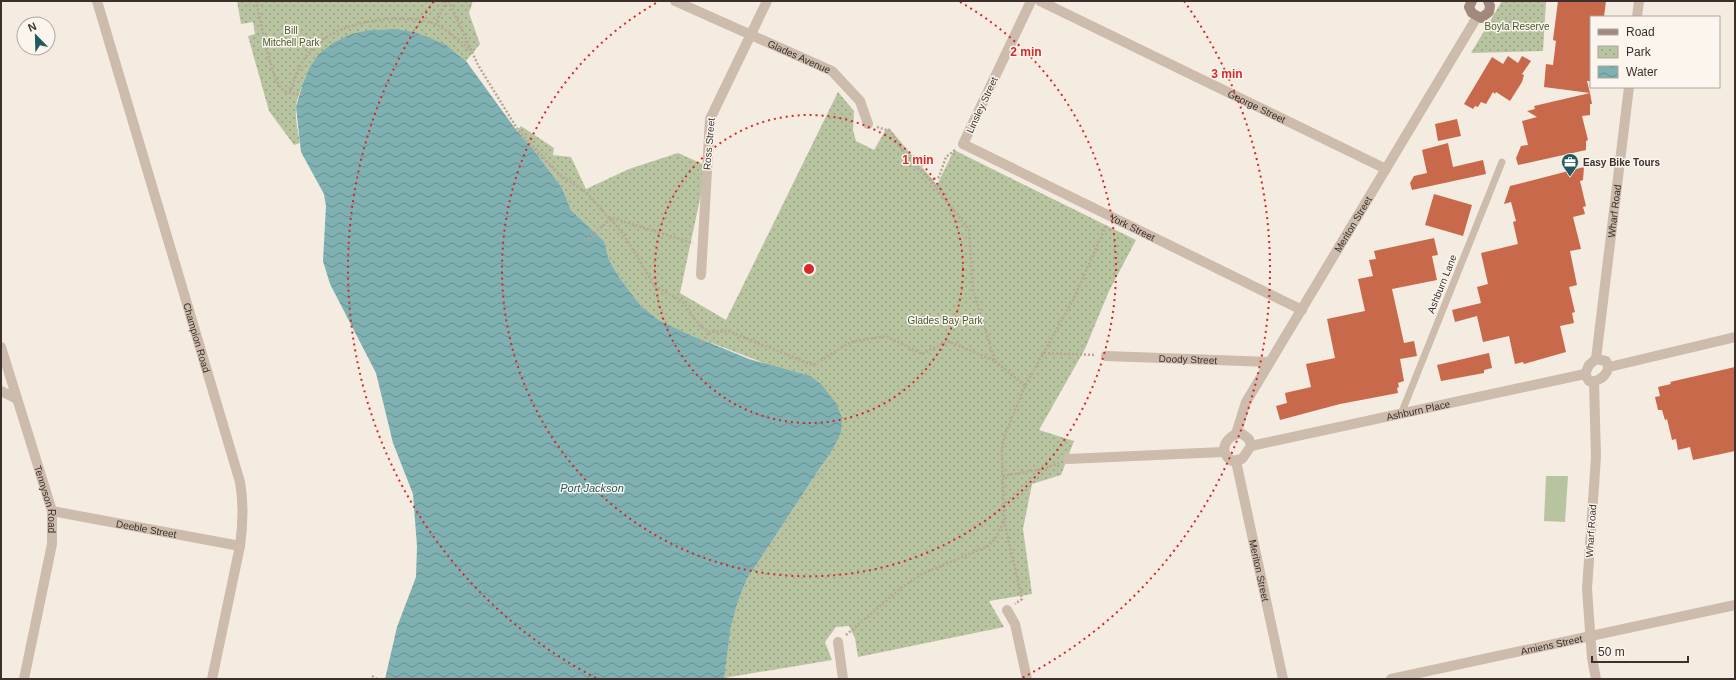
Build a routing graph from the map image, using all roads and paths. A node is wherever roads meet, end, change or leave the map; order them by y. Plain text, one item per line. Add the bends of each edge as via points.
1 (97, 1) edge
2 (256, 1) edge
3 (446, 1) edge
4 (449, 1) edge
5 (675, 1) edge
6 (767, 1) edge
7 (1031, 1) edge
8 (1040, 1) edge
9 (1488, 1) edge
10 (1639, 1) edge
11 (1469, 2) edge
12 (1637, 16) edge
13 (1478, 17) junction
14 (435, 24) junction
15 (750, 34) junction
16 (473, 51) junction
17 (1629, 88) edge
18 (290, 93) junction
19 (305, 95) dead end
20 (868, 124) joint
21 (963, 144) junction
22 (1502, 162) dead end
23 (1386, 169) junction
24 (930, 180) junction
25 (1111, 216) junction
26 (610, 221) junction
27 (585, 241) dead end
28 (703, 246) junction
29 (701, 275) dead end
30 (1302, 310) junction
31 (709, 332) junction
32 (1735, 337) edge
33 (700, 344) dead end
34 (1, 347) edge
35 (1044, 353) junction
36 (1106, 356) joint
37 (1596, 359) junction
38 (995, 361) junction
39 (1270, 362) junction
40 (1609, 367) junction
41 (1585, 374) junction
42 (1594, 382) junction
43 (1025, 386) junction
44 (1, 391) edge
45 (17, 399) junction
46 (1401, 414) junction
47 (1236, 434) junction
48 (1251, 446) junction
49 (1223, 452) junction
50 (1068, 459) joint
51 (1236, 461) junction
52 (1003, 476) junction
53 (52, 511) junction
54 (1004, 521) junction
55 (240, 546) junction
56 (1735, 605) edge
57 (1007, 610) joint
58 (1590, 636) junction
59 (838, 642) joint
60 (372, 676) dead end
61 (24, 679) edge
62 (212, 679) edge
63 (377, 679) edge
64 (843, 679) edge
65 (1027, 679) edge
66 (1282, 679) edge
67 (1391, 679) edge
68 (1596, 679) edge

1 - 55 street, Champion Road via 240,482 244,514
2 - 18 path via 274,75 281,88
3 - 14 path
4 - 16 path
5 - 15 street, Glades Avenue
6 - 15 street, Ross Street
7 - 21 street, Linsley Street
8 - 23 street, George Street
9 - 13 street via 1489,12 1484,17
10 - 12 street
11 - 13 street via 1470,10
13 - 23 street, Meriton Street
14 - 16 path
14 - 18 path via 410,19 388,20 354,25 328,35 304,58 295,75
15 - 20 street, Glades Avenue via 832,71 860,101
15 - 28 street, Ross Street via 710,119
16 - 26 path via 478,65 518,130 560,175 587,193
17 - 37 street, Wharf Road
18 - 19 path
20 - 24 path via 890,131 909,160
21 - 24 path via 946,157 939,177
21 - 25 street, York Street
22 - 46 lane, Ashburn Lane
23 - 30 street, Meriton Street
24 - 38 path via 969,230 973,290
25 - 30 street, York Street
25 - 35 path via 1073,300
26 - 27 path
26 - 28 path via 612,218
26 - 31 path via 624,235 655,286 683,302 700,326
28 - 29 street, Ross Street
30 - 39 street, Meriton Street
31 - 33 path
31 - 38 path via 728,331 813,366 851,342 886,336 922,354 948,341
32 - 40 street
34 - 45 street, Tennyson Road
35 - 36 path
35 - 43 path
36 - 39 street, Doody Street
37 - 40 street via 1606,361
37 - 41 street via 1588,366
38 - 43 path
39 - 47 street, Meriton Street via 1246,402
40 - 42 street via 1600,379
41 - 42 street via 1589,381
41 - 46 street, Ashburn Place
42 - 58 street, Wharf Road via 1596,457 1587,589
43 - 52 path via 1004,437
44 - 45 street
45 - 53 street, Tennyson Road
46 - 48 street, Ashburn Place
47 - 48 street via 1245,435
47 - 49 street via 1224,445
48 - 51 street via 1246,454
49 - 50 street
49 - 51 street via 1226,458
50 - 52 path via 1043,469
51 - 66 street, Meriton Street
52 - 54 path
53 - 55 street, Deeble Street
53 - 61 street, Tennyson Road via 52,544
54 - 57 path via 1022,599
54 - 59 path via 995,539 988,546 922,574 902,587
55 - 62 street, Champion Road
56 - 58 street, Amiens Street
57 - 65 street via 1015,624
58 - 67 street, Amiens Street
58 - 68 street, Wharf Road
59 - 64 street
60 - 63 path

